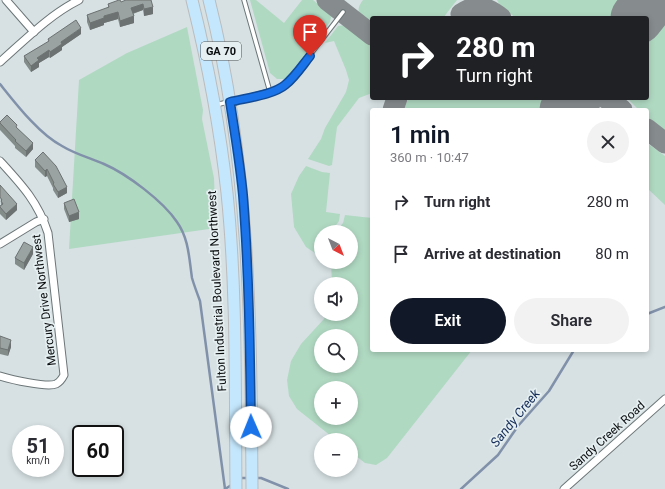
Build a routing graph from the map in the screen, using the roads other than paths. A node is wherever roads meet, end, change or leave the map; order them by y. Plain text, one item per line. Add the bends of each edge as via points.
1 (6, 0) edge
2 (79, 0) edge
3 (192, 0) edge
4 (209, 0) edge
5 (244, 0) edge
6 (343, 12) dead end
7 (34, 32) junction
8 (0, 62) edge
9 (270, 92) junction
10 (230, 102) junction
11 (215, 105) junction
12 (0, 161) edge
13 (44, 219) junction
14 (0, 244) edge
15 (0, 376) edge
16 (665, 399) edge
17 (236, 489) edge
18 (252, 489) edge
19 (564, 489) edge

1 - 7 street
2 - 7 street via 64,7
3 - 11 main road, Fulton Industrial Boulevard Northwest / GA 70
4 - 10 main road, GA 70
5 - 9 lane
6 - 9 lane via 293,77 284,86
7 - 8 street
9 - 10 lane
10 - 11 lane
10 - 18 main road, GA 70 via 247,251
11 - 17 main road, Fulton Industrial Boulevard Northwest / GA 70 via 231,251
12 - 13 street, Mercury Drive Northwest via 26,190
13 - 14 street
13 - 15 street, Mercury Drive Northwest via 50,246 64,374 62,380 55,384 13,381
16 - 19 street, Sandy Creek Road

